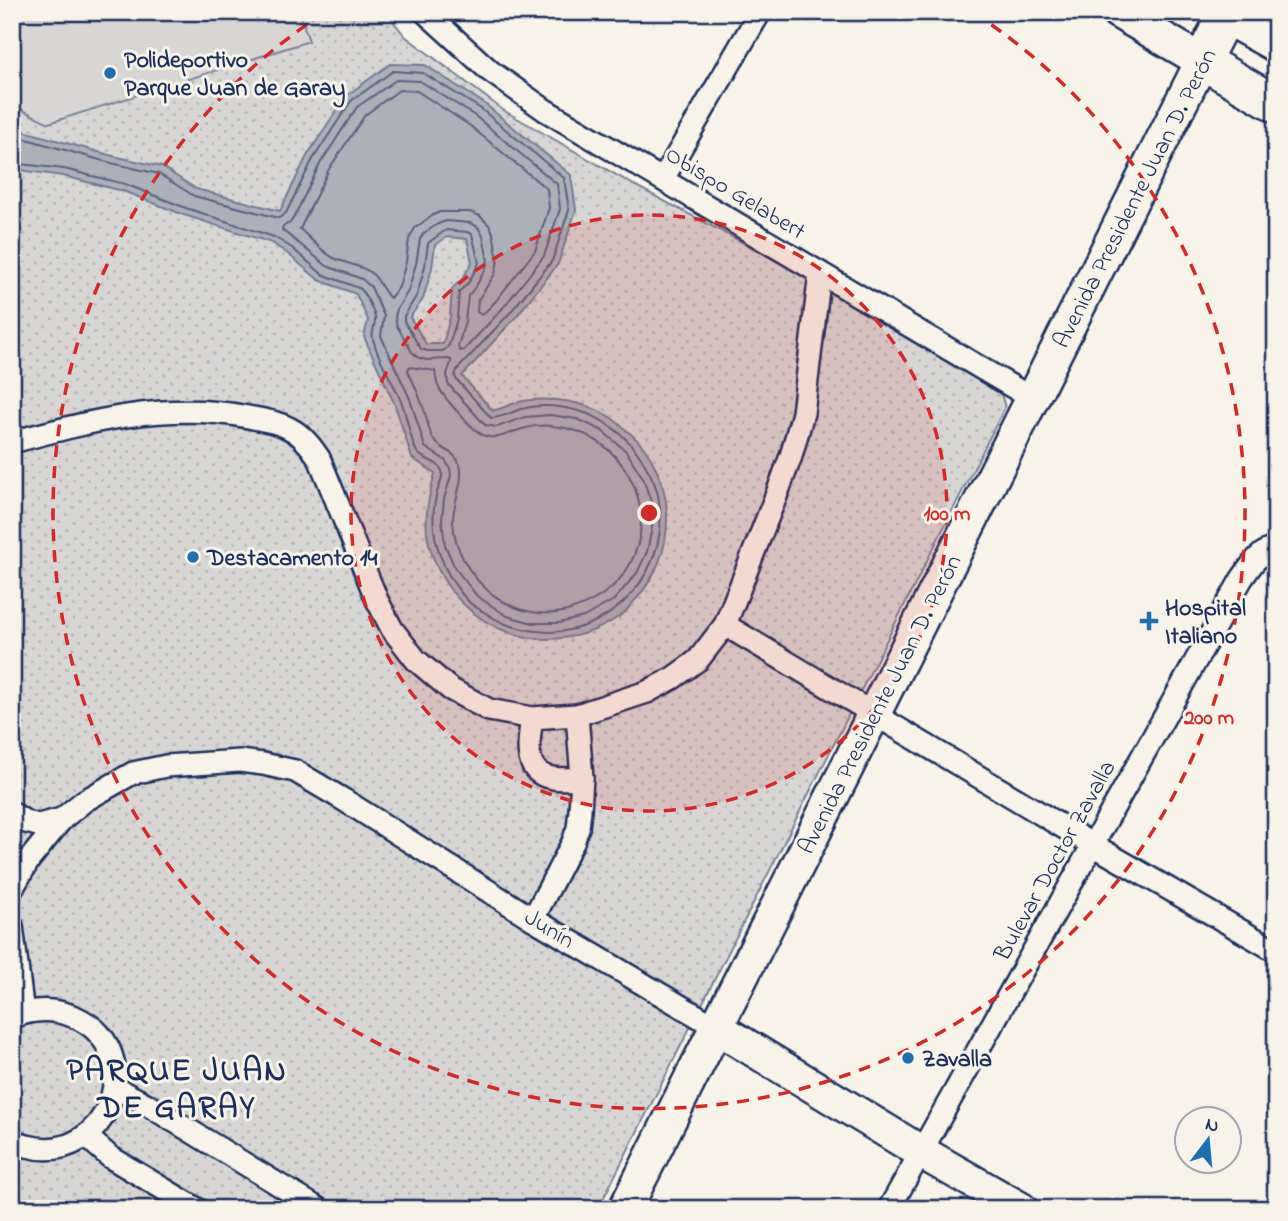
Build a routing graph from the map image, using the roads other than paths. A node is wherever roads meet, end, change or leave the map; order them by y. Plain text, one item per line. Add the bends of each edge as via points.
1 (425, 12) edge
2 (760, 12) edge
3 (1118, 12) edge
4 (1224, 13) edge
5 (1276, 44) edge
6 (1202, 61) junction
7 (1276, 104) edge
8 (663, 179) junction
9 (820, 273) junction
10 (1033, 399) junction
11 (12, 443) edge
12 (1276, 548) edge
13 (725, 625) junction
14 (874, 713) junction
15 (577, 715) junction
16 (532, 718) junction
17 (582, 778) junction
18 (12, 813) edge
19 (62, 818) junction
20 (1093, 845) junction
21 (12, 890) edge
22 (533, 919) junction
23 (12, 926) edge
24 (1276, 951) edge
25 (18, 1016) edge
26 (716, 1027) junction
27 (115, 1088) junction
28 (86, 1136) junction
29 (12, 1140) edge
30 (921, 1152) junction
31 (197, 1209) edge
32 (319, 1209) edge
33 (625, 1209) edge
34 (889, 1209) edge
35 (1021, 1209) edge

1 - 8 street, Obispo Gelabert via 490,71 545,110
2 - 8 street
3 - 6 street
4 - 5 main road
4 - 6 main road, Avenida Presidente Juan D. Perón
6 - 7 main road
6 - 10 street, Avenida Presidente Juan D. Perón
8 - 9 street, Obispo Gelabert
9 - 10 street, Obispo Gelabert
9 - 13 street via 803,413 791,456
10 - 14 street, Avenida Presidente Juan D. Perón
11 - 16 street via 121,415 195,411 235,414 293,430 319,458 377,600 416,660 450,689 489,710
12 - 20 street, Bulevar Doctor Zavalla via 1259,557 1241,580
13 - 14 street
13 - 15 street via 698,660 673,678 647,692
14 - 20 street
14 - 26 street, Avenida Presidente Juan D. Perón
15 - 16 street
15 - 17 street
16 - 17 street via 531,763 552,778
17 - 22 street via 578,828
18 - 19 street, Junín via 38,825
19 - 21 street, Junín
19 - 22 street, Junín via 133,773 166,766 263,764 295,771
20 - 24 street
20 - 30 street, Bulevar Doctor Zavalla
22 - 26 street, Junín
23 - 25 street
25 - 27 street via 43,1010 82,1020 108,1049
26 - 30 street, Junín
26 - 33 street, Avenida Presidente Juan D. Perón
27 - 28 street via 110,1107
27 - 32 street
28 - 29 street via 48,1149
28 - 31 street via 110,1157
30 - 34 street, Bulevar Doctor Zavalla
30 - 35 street, Junín

